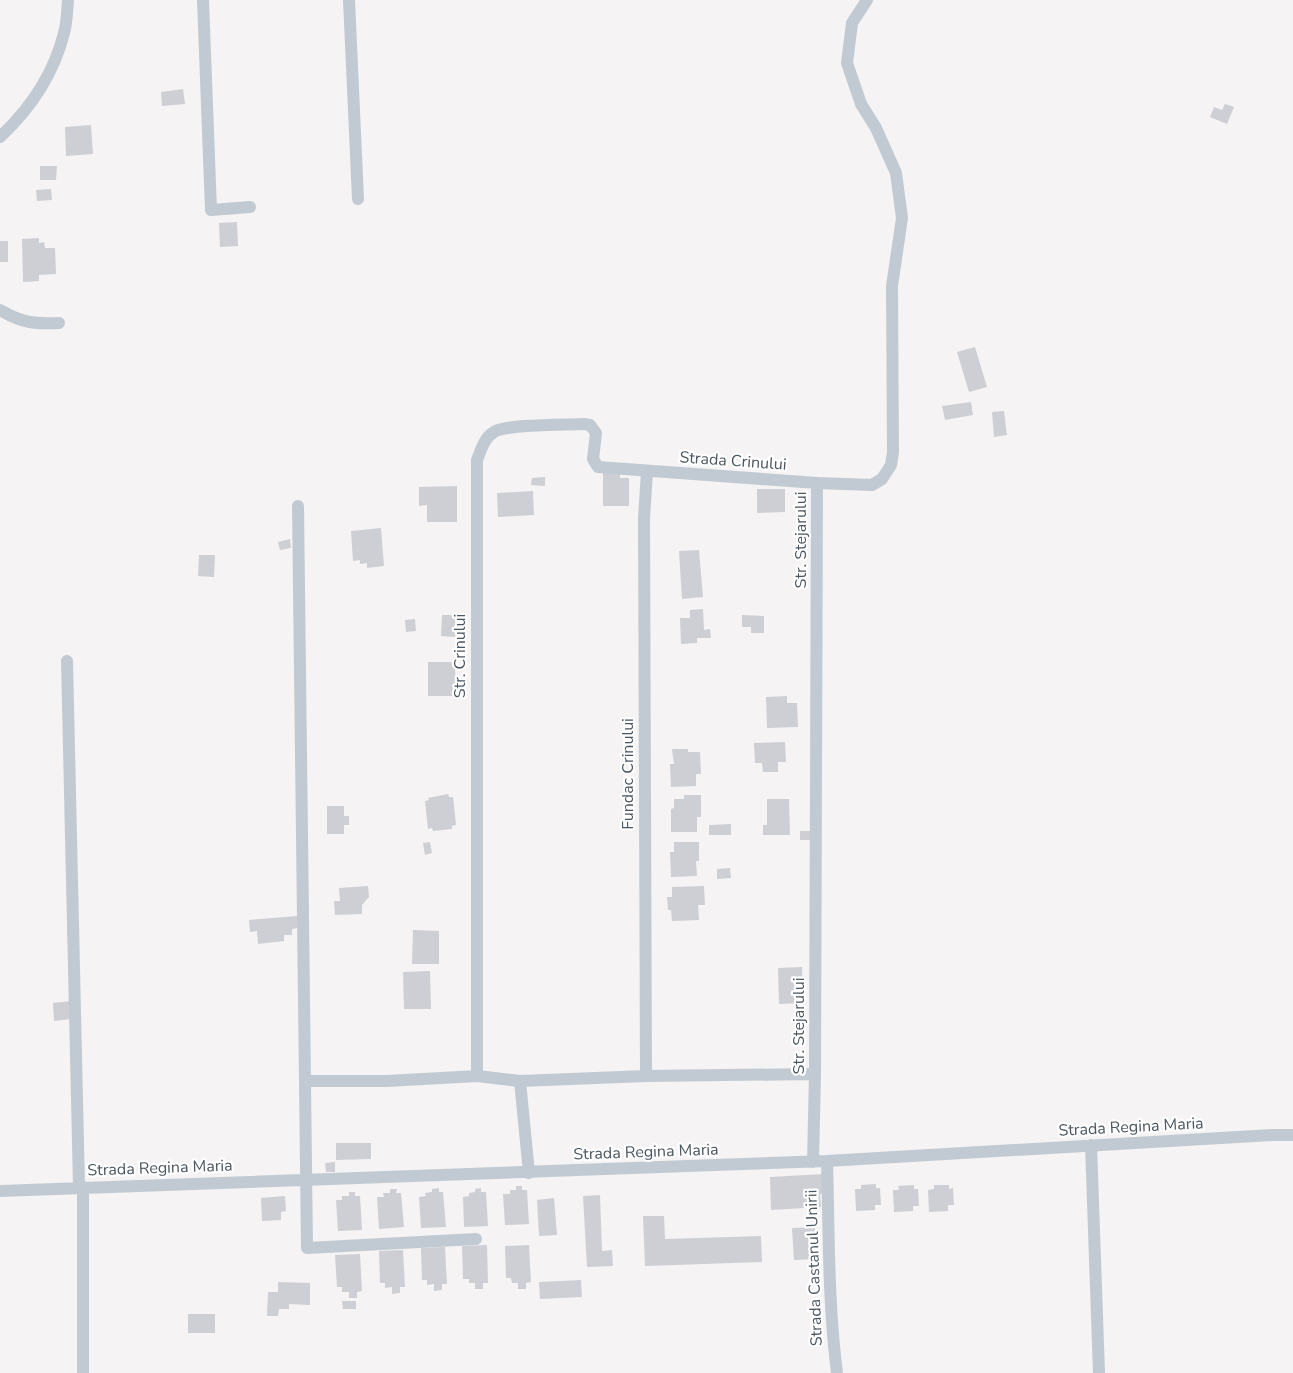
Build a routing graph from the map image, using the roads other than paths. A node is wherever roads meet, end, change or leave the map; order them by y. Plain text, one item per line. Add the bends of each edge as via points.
1 (68, 0) edge
2 (203, 0) edge
3 (349, 0) edge
4 (867, 0) edge
5 (0, 137) edge
6 (358, 199) dead end
7 (250, 207) dead end
8 (0, 310) edge
9 (59, 323) dead end
10 (647, 472) junction
11 (817, 483) junction
12 (298, 506) dead end
13 (67, 661) dead end
14 (815, 1074) junction
15 (646, 1076) junction
16 (477, 1077) junction
17 (306, 1081) junction
18 (520, 1082) junction
19 (1293, 1135) edge
20 (1091, 1145) junction
21 (827, 1161) junction
22 (813, 1162) junction
23 (529, 1173) junction
24 (305, 1180) junction
25 (81, 1187) junction
26 (0, 1191) edge
27 (476, 1239) dead end
28 (83, 1373) edge
29 (837, 1373) edge
30 (1099, 1373) edge

1 - 5 street via 65,32 50,72 31,104
2 - 7 street via 211,210
3 - 6 street
4 - 11 street, Str. Stejarului via 852,22 847,63 861,104 896,173 902,218 892,286 893,452 891,465 882,479 872,485
8 - 9 street via 32,324
10 - 11 street, Strada Crinului
10 - 15 street, Fundac Crinului
10 - 16 street, Str. Crinului via 598,467 593,459 596,433 584,424 496,430 483,444 477,460
11 - 14 street, Str. Stejarului
12 - 17 street
13 - 25 street
14 - 15 street
14 - 22 street, Str. Stejarului
15 - 18 street
16 - 17 street
16 - 18 street
17 - 24 street
18 - 23 street
19 - 20 street, Strada Regina Maria
20 - 21 street, Strada Regina Maria
20 - 30 street
21 - 22 street, Strada Regina Maria
21 - 29 street, Strada Castanul Unirii
22 - 23 street, Strada Regina Maria
23 - 24 street, Strada Regina Maria
24 - 25 street, Strada Regina Maria
24 - 27 street via 307,1248
25 - 26 street, Strada Regina Maria
25 - 28 street

